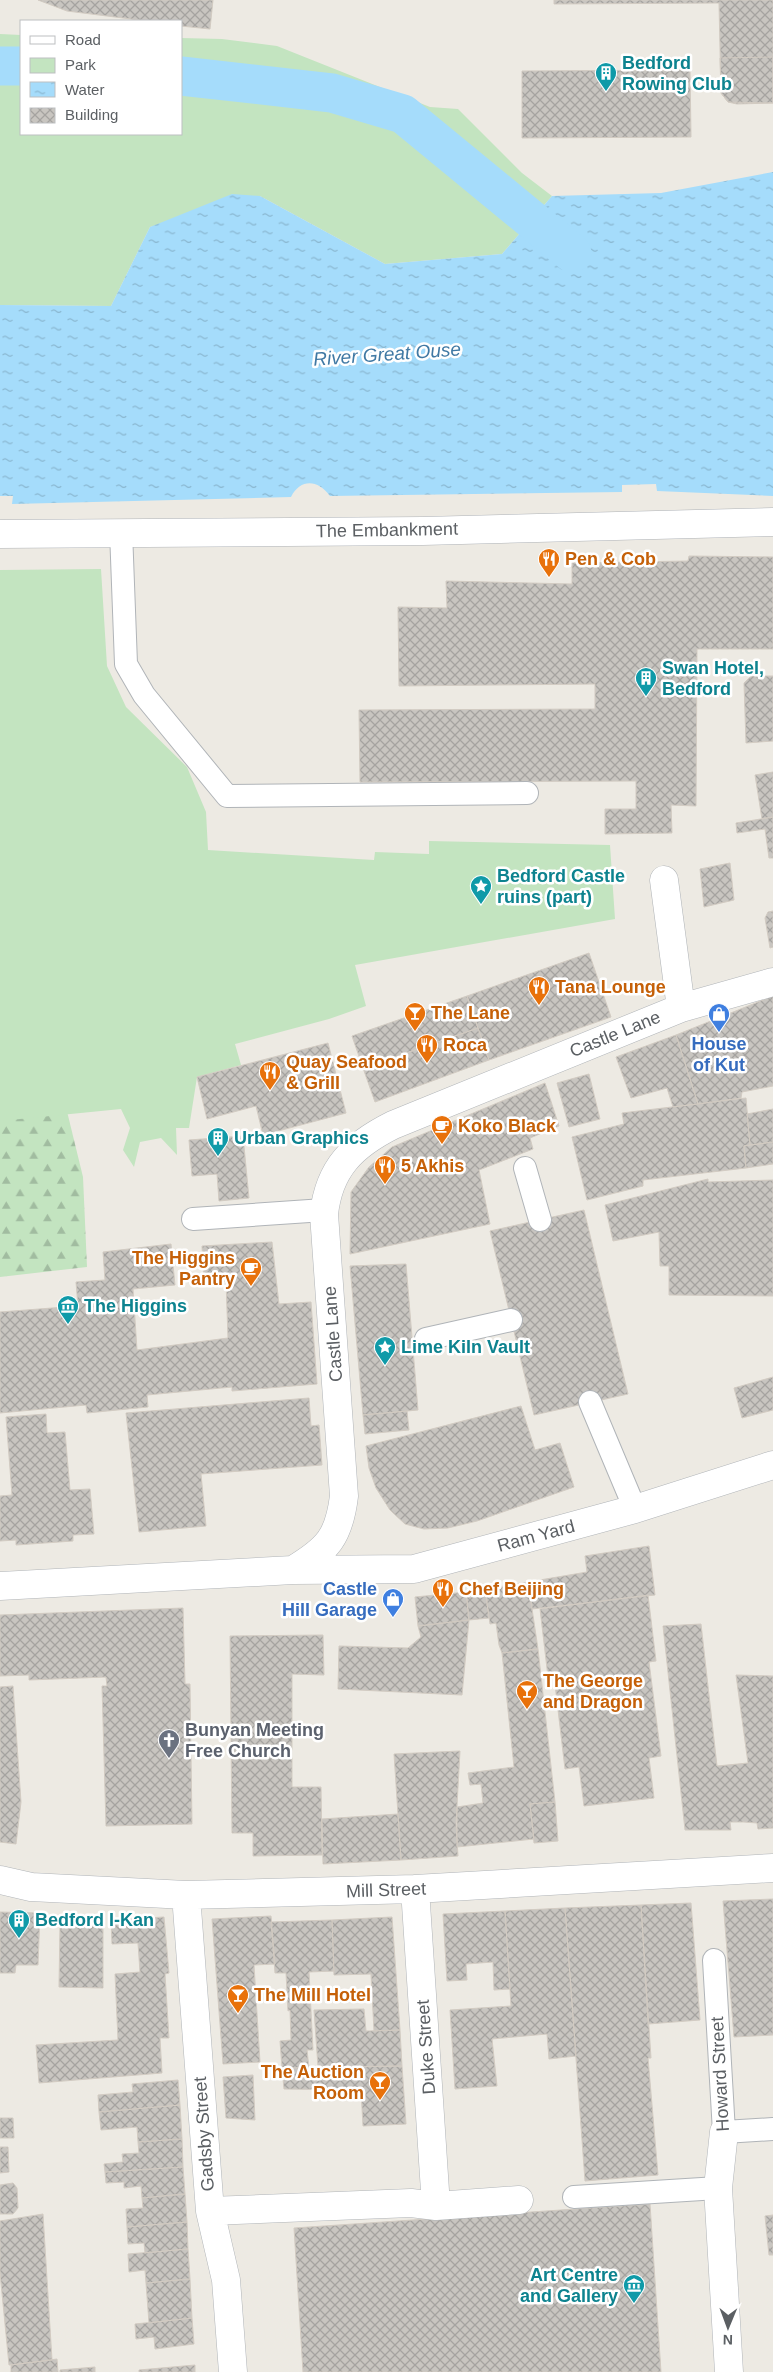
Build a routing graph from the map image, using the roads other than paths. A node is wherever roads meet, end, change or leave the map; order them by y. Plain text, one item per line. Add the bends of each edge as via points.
1 (773, 522) edge
2 (121, 531) junction
3 (0, 534) edge
4 (527, 793) dead end
5 (664, 880) dead end
6 (773, 982) edge
7 (681, 1008) junction
8 (525, 1168) dead end
9 (324, 1210) junction
10 (193, 1219) dead end
11 (540, 1220) dead end
12 (512, 1320) dead end
13 (426, 1339) dead end
14 (590, 1402) dead end
15 (773, 1465) edge
16 (635, 1509) junction
17 (294, 1570) junction
18 (0, 1586) edge
19 (773, 1868) edge
20 (0, 1880) edge
21 (415, 1889) junction
22 (186, 1894) junction
23 (714, 1960) dead end
24 (773, 2129) edge
25 (724, 2132) junction
26 (718, 2188) junction
27 (574, 2197) dead end
28 (519, 2200) dead end
29 (436, 2206) junction
30 (210, 2212) junction
31 (233, 2372) edge
32 (729, 2372) edge

1 - 2 street, The Embankment via 422,531
2 - 3 street, The Embankment
2 - 4 lane via 126,664 144,695 227,796
5 - 7 street, Castle Lane
6 - 7 street, Castle Lane
7 - 9 street, Castle Lane via 367,1138 336,1172 326,1195
8 - 11 lane
9 - 10 lane
9 - 17 street, Castle Lane via 344,1496 341,1520 332,1539 313,1558
12 - 13 lane
14 - 16 lane
15 - 16 street, Ram Yard
16 - 17 street, Ram Yard via 414,1569
17 - 18 street
19 - 21 street, Mill Street
20 - 22 street, Mill Street via 30,1887
21 - 22 street, Mill Street
21 - 29 street, Duke Street
22 - 30 street, Gadsby Street
23 - 25 lane, Howard Street
24 - 25 lane
25 - 26 street, Howard Street
26 - 27 lane
26 - 32 street, Howard Street
28 - 29 street
29 - 30 street via 412,2203
30 - 31 street, Gadsby Street via 226,2280

